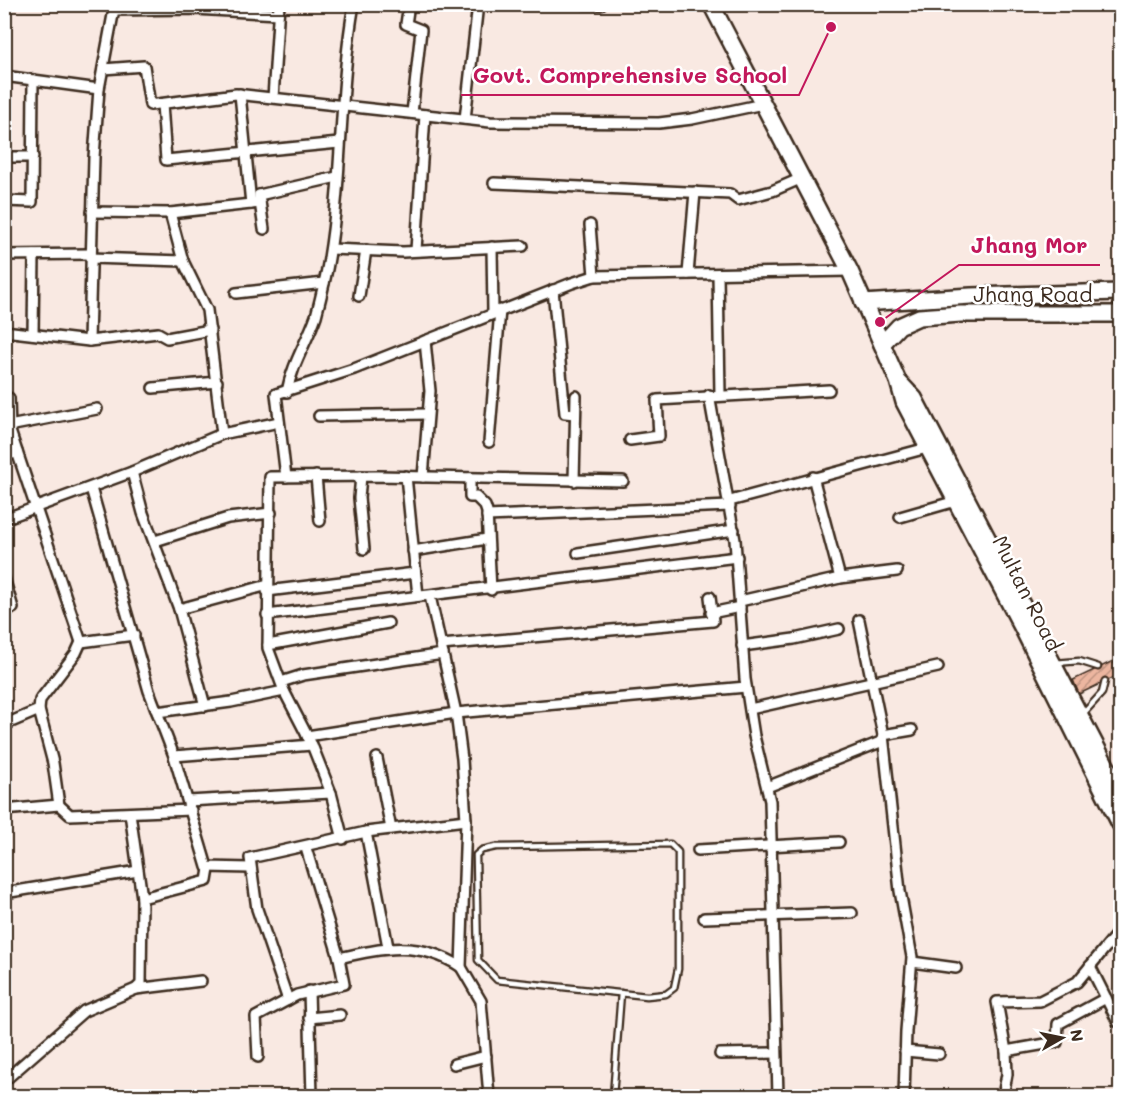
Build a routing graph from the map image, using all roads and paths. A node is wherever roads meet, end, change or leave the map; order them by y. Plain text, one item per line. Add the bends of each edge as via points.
1 (354, 4) edge
2 (409, 4) edge
3 (478, 4) edge
4 (585, 4) edge
5 (601, 4) edge
6 (711, 4) edge
7 (114, 7) edge
8 (195, 7) edge
9 (279, 9) edge
10 (103, 69) junction
11 (4, 76) edge
12 (33, 80) junction
13 (99, 89) junction
14 (240, 94) junction
15 (273, 98) junction
16 (162, 104) junction
17 (763, 104) junction
18 (341, 105) junction
19 (412, 113) junction
20 (425, 115) junction
21 (465, 119) junction
22 (339, 143) junction
23 (246, 152) junction
24 (4, 157) edge
25 (33, 157) junction
26 (337, 177) junction
27 (802, 178) junction
28 (494, 183) dead end
29 (695, 192) junction
30 (4, 201) edge
31 (255, 203) junction
32 (92, 212) junction
33 (170, 213) junction
34 (590, 225) dead end
35 (264, 229) dead end
36 (524, 246) dead end
37 (492, 247) junction
38 (331, 249) junction
39 (366, 250) junction
40 (416, 250) junction
41 (4, 255) edge
42 (34, 255) junction
43 (90, 256) junction
44 (183, 261) junction
45 (850, 271) junction
46 (688, 274) junction
47 (718, 274) junction
48 (594, 276) junction
49 (324, 283) junction
50 (553, 290) junction
51 (1120, 292) edge
52 (236, 293) dead end
53 (358, 296) dead end
54 (863, 303) junction
55 (496, 312) junction
56 (1120, 314) edge
57 (210, 330) junction
58 (4, 331) edge
59 (33, 334) junction
60 (89, 341) junction
61 (425, 341) junction
62 (882, 344) junction
63 (898, 381) junction
64 (217, 382) junction
65 (153, 388) dead end
66 (829, 390) dead end
67 (287, 392) junction
68 (709, 395) junction
69 (720, 395) junction
70 (576, 396) dead end
71 (9, 398) dead end
72 (97, 408) dead end
73 (427, 414) junction
74 (575, 414) junction
75 (319, 416) dead end
76 (279, 422) junction
77 (9, 426) junction
78 (222, 434) junction
79 (630, 440) dead end
80 (489, 442) dead end
81 (927, 448) junction
82 (17, 452) junction
83 (4, 457) edge
84 (132, 472) junction
85 (316, 476) junction
86 (361, 476) junction
87 (286, 477) junction
88 (406, 477) junction
89 (423, 477) junction
90 (813, 477) junction
91 (470, 478) junction
92 (574, 481) junction
93 (623, 481) dead end
94 (91, 488) junction
95 (956, 501) junction
96 (730, 503) junction
97 (36, 509) junction
98 (271, 513) junction
99 (487, 516) junction
100 (900, 517) dead end
101 (4, 519) edge
102 (320, 521) dead end
103 (734, 530) junction
104 (486, 539) junction
105 (155, 541) junction
106 (364, 549) dead end
107 (413, 551) junction
108 (578, 553) dead end
109 (737, 557) junction
110 (897, 570) dead end
111 (415, 573) junction
112 (4, 578) edge
113 (840, 578) junction
114 (268, 588) junction
115 (491, 590) junction
116 (6, 592) edge
117 (418, 596) junction
118 (430, 596) junction
119 (710, 597) dead end
120 (740, 604) junction
121 (13, 608) dead end
122 (179, 609) junction
123 (711, 613) junction
124 (267, 615) junction
125 (859, 620) dead end
126 (388, 623) dead end
127 (839, 629) dead end
128 (134, 635) junction
129 (81, 642) junction
130 (268, 645) junction
131 (742, 646) junction
132 (442, 650) junction
133 (1052, 663) junction
134 (938, 667) dead end
135 (1098, 667) dead end
136 (1105, 681) dead end
137 (872, 682) junction
138 (283, 687) junction
139 (746, 687) junction
140 (205, 706) junction
141 (750, 709) junction
142 (39, 710) junction
143 (157, 712) junction
144 (456, 713) junction
145 (1081, 716) junction
146 (4, 725) edge
147 (912, 730) dead end
148 (883, 738) junction
149 (309, 740) junction
150 (174, 756) junction
151 (377, 758) dead end
152 (1118, 783) edge
153 (767, 787) junction
154 (331, 792) junction
155 (59, 805) junction
156 (189, 806) junction
157 (4, 810) edge
158 (130, 813) junction
159 (466, 820) junction
160 (1120, 824) edge
161 (391, 829) junction
162 (366, 832) junction
163 (343, 839) junction
164 (839, 842) dead end
165 (773, 846) junction
166 (306, 848) junction
167 (699, 850) dead end
168 (250, 868) junction
169 (209, 869) junction
170 (138, 871) junction
171 (4, 893) edge
172 (142, 898) junction
173 (852, 913) dead end
174 (774, 915) junction
175 (704, 918) dead end
176 (1120, 930) edge
177 (388, 947) junction
178 (339, 958) junction
179 (912, 962) junction
180 (1090, 966) junction
181 (461, 967) junction
182 (956, 968) dead end
183 (201, 981) dead end
184 (136, 989) junction
185 (309, 991) junction
186 (621, 993) junction
187 (1106, 998) junction
188 (288, 1000) junction
189 (340, 1015) dead end
190 (309, 1018) junction
191 (1118, 1022) dead end
192 (905, 1051) junction
193 (1006, 1051) junction
194 (776, 1053) junction
195 (720, 1054) dead end
196 (939, 1054) dead end
197 (486, 1056) junction
198 (258, 1057) dead end
199 (454, 1064) dead end
200 (4, 1081) edge
201 (312, 1096) edge
202 (489, 1096) edge
203 (614, 1096) edge
204 (778, 1096) edge
205 (904, 1096) edge
206 (1003, 1096) edge

1 - 18 street
2 - 19 street via 406,24 422,30
3 - 21 street
4 - 5 street
6 - 17 main road, Multan Road
7 - 8 street
7 - 10 street
8 - 9 street
9 - 15 street
10 - 13 street
10 - 16 street via 144,66 150,105
11 - 12 street
12 - 13 street
12 - 25 street
13 - 32 street
14 - 15 street
14 - 16 street
14 - 23 street
15 - 18 street
16 - 23 street via 166,160
17 - 21 street via 659,123
17 - 27 main road, Multan Road
18 - 19 street
18 - 22 street
19 - 20 street
20 - 21 street
20 - 40 street
22 - 23 street
22 - 26 street
23 - 31 street
24 - 25 street
25 - 30 street via 32,202
26 - 31 street via 259,195
26 - 38 street
27 - 29 street via 738,200 730,194
27 - 45 main road, Multan Road
28 - 29 street
29 - 46 street
31 - 33 street
31 - 35 street
32 - 33 street
32 - 43 street
33 - 44 street
34 - 48 street
36 - 37 street
37 - 40 street
37 - 55 street
38 - 39 street
38 - 49 street
39 - 40 street
39 - 53 street
41 - 42 street
42 - 43 street
42 - 59 street
43 - 44 street
43 - 60 street
44 - 57 street via 200,292
45 - 47 street
45 - 54 main road, Multan Road
46 - 47 street
46 - 48 street
47 - 69 street
48 - 50 street
49 - 52 street
49 - 67 street via 315,317 291,370
50 - 55 street
50 - 74 street via 564,413
51 - 54 main road, Jhang Road
54 - 62 main road, Multan Road
55 - 61 street
55 - 80 street
56 - 62 main road, Jhang Road via 919,317 899,326
57 - 60 street via 168,338 158,333
57 - 64 street
58 - 59 street
59 - 60 street
61 - 67 street
61 - 73 street via 430,391
62 - 63 main road, Multan Road
63 - 81 main road, Multan Road
63 - 133 main road, Multan Road via 914,398
64 - 65 street
64 - 78 street
66 - 69 street
67 - 76 street via 276,394
68 - 69 street
68 - 79 street via 657,400 658,436
68 - 96 street
70 - 74 street
71 - 77 street
72 - 77 street
73 - 75 street
73 - 89 street
74 - 92 street
76 - 78 street
76 - 87 street
77 - 82 street
78 - 84 street
81 - 90 street
81 - 95 main road, Multan Road
82 - 83 street
82 - 97 street
84 - 94 street
84 - 105 street
85 - 86 street
85 - 87 street
85 - 102 street
86 - 88 street
86 - 106 street
87 - 98 street via 270,477
88 - 89 street
88 - 107 street
89 - 91 street
90 - 96 street
90 - 113 street
91 - 92 street
91 - 99 street via 470,497 476,496 485,506
92 - 93 street
94 - 97 street
94 - 128 street
95 - 100 street
95 - 160 main road, Multan Road
96 - 99 street
96 - 103 street
97 - 101 street
97 - 129 street
98 - 105 street via 228,518
98 - 114 street
99 - 104 street
103 - 108 street
103 - 109 street
104 - 107 street
104 - 115 street
105 - 122 street
107 - 111 street
109 - 115 street
109 - 120 street
110 - 113 street
111 - 114 street
111 - 117 street
112 - 116 street
113 - 120 street
114 - 122 street
114 - 124 street
115 - 118 street
116 - 121 street
117 - 118 street
117 - 124 street
118 - 132 street
119 - 123 street
120 - 123 street
120 - 131 street
122 - 140 street
123 - 132 street via 713,621
124 - 130 street
125 - 137 street
126 - 130 street
127 - 131 street
128 - 129 street
128 - 143 street
129 - 142 street via 40,700
130 - 138 street
131 - 139 street
132 - 138 street via 303,675
132 - 144 street
133 - 135 lane via 1079,661
133 - 145 main road, Multan Road
134 - 137 street
136 - 145 lane via 1102,693
137 - 141 street
137 - 148 street
138 - 140 street
138 - 149 street
139 - 141 street
139 - 144 street
140 - 143 street
141 - 153 street
142 - 146 street
142 - 155 street
143 - 150 street
144 - 149 street
144 - 159 street
145 - 152 main road, Multan Road
147 - 148 street
148 - 153 street
148 - 179 street
149 - 150 street
149 - 154 street
150 - 156 street
151 - 161 street
153 - 165 street
154 - 156 street
154 - 163 street
155 - 157 street
155 - 158 street via 69,815
156 - 158 street
156 - 169 street
158 - 170 street
159 - 161 street
159 - 181 street
161 - 162 street
162 - 163 street
162 - 177 street
163 - 166 street
164 - 165 street
165 - 167 street
165 - 174 street
166 - 168 street via 252,857
166 - 178 street
168 - 169 street
168 - 188 street via 256,909
169 - 172 street via 207,881
170 - 171 street
170 - 172 street
172 - 184 street via 141,984
173 - 174 street
174 - 175 street
174 - 194 street
176 - 180 street
177 - 178 street
177 - 181 street via 417,949
178 - 185 street via 344,984
179 - 182 street
179 - 192 street
180 - 187 street
180 - 193 street via 1077,982 1040,1001 997,1002
181 - 197 street via 482,1001
183 - 184 street
184 - 200 street via 84,1011
185 - 188 street
185 - 190 street
186 - 186 lane via 666,994 674,988 678,960 678,852 670,844 496,847 476,855 478,960 487,972 497,980
186 - 203 lane
187 - 191 street
187 - 193 street via 1058,1024 1057,1042
188 - 198 street via 256,1017
189 - 190 street
190 - 201 street
192 - 196 street
192 - 205 street
193 - 206 street
194 - 195 street
194 - 204 street
197 - 199 street
197 - 202 street

